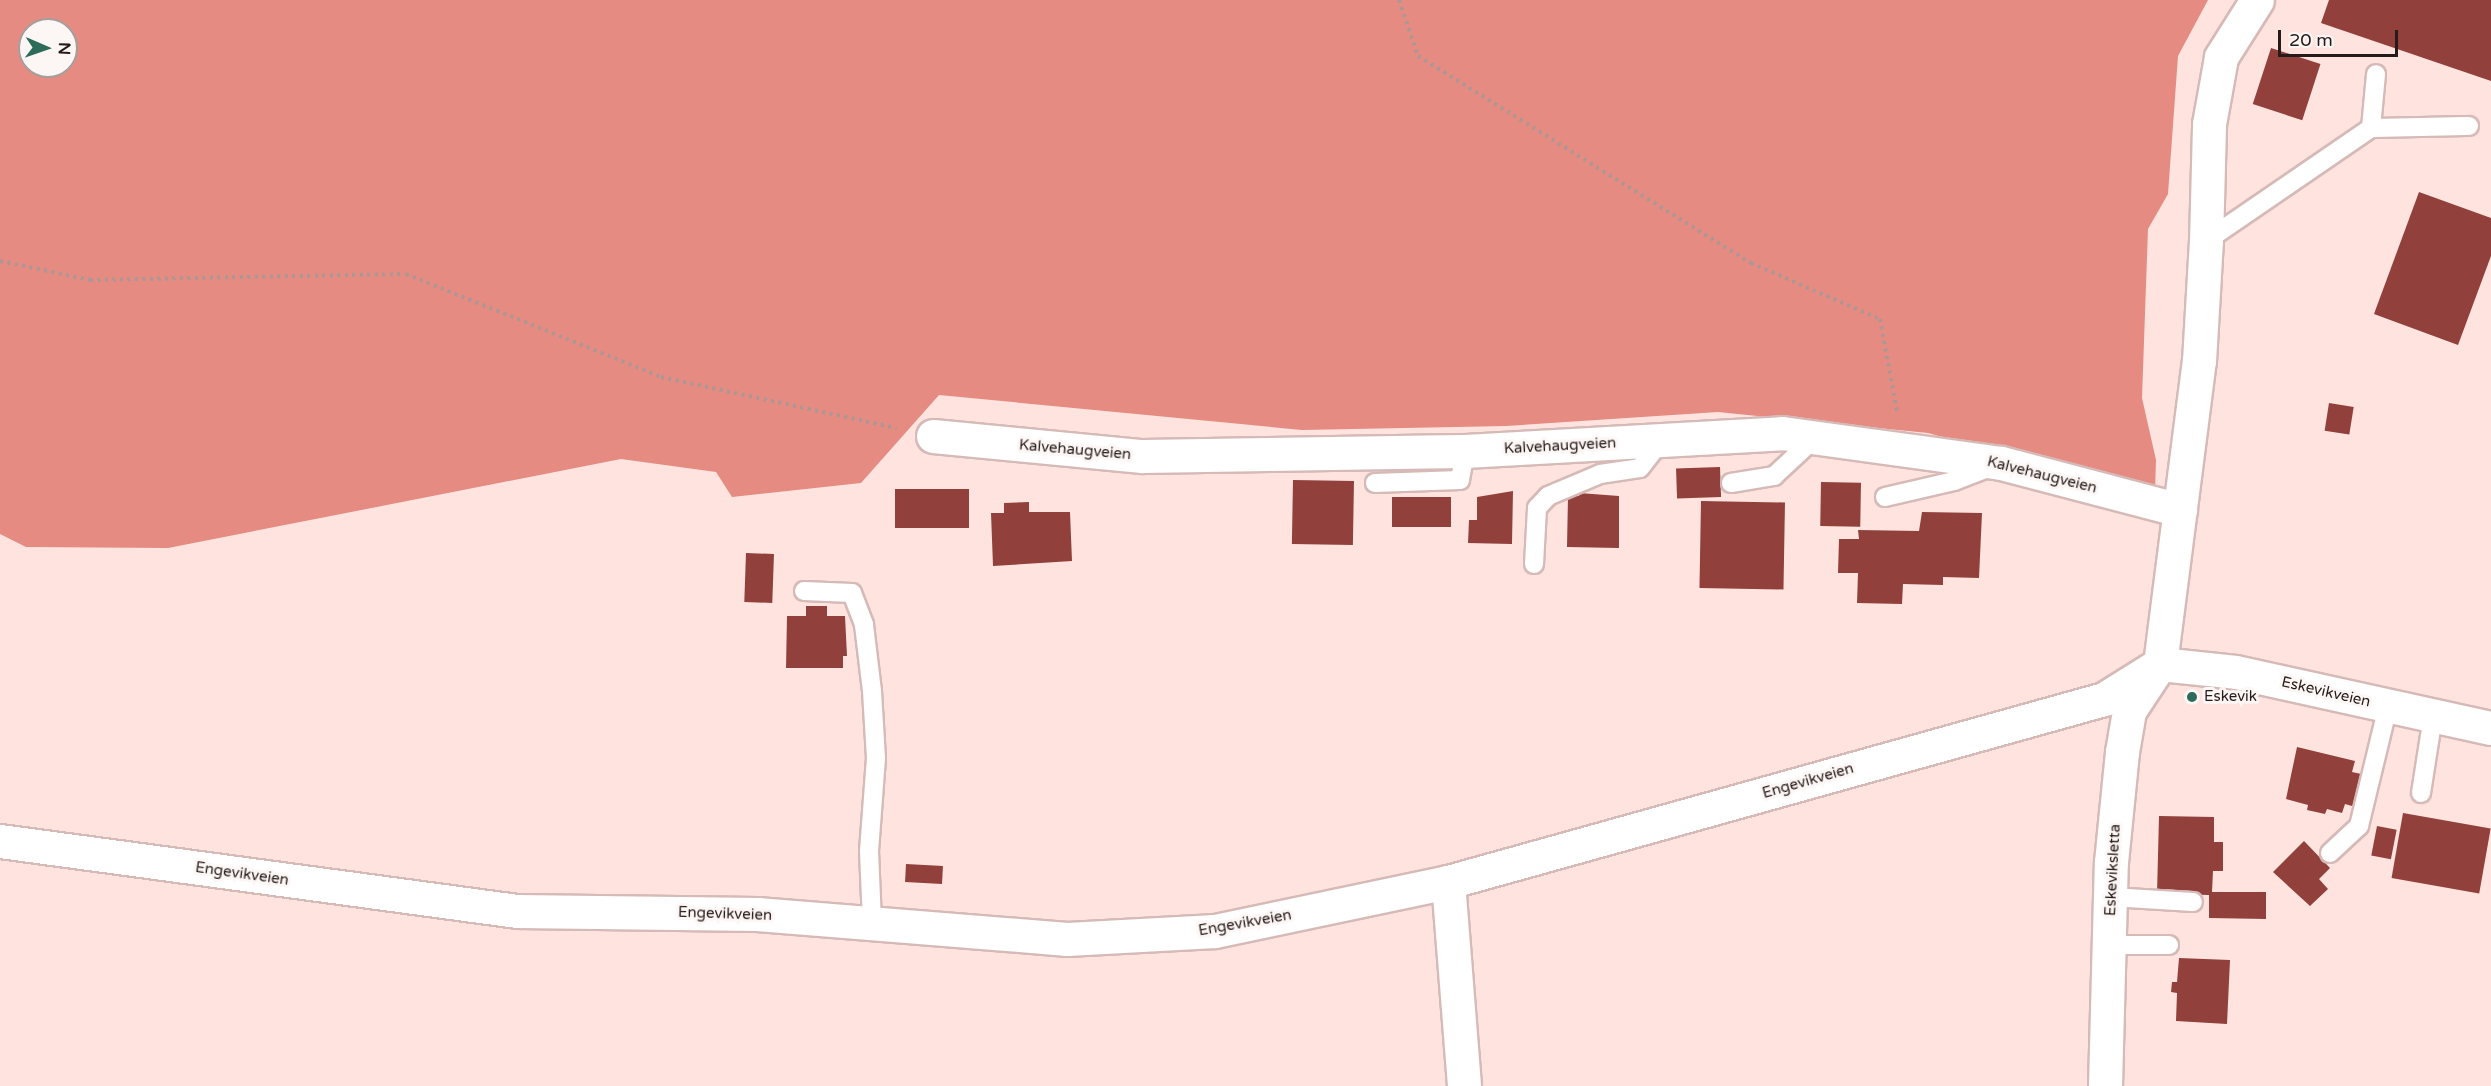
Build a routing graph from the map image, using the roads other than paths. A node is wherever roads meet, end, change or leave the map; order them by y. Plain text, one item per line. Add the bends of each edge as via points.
1 (2257, 0) edge
2 (2376, 74) dead end
3 (2469, 126) dead end
4 (2372, 129) junction
5 (2206, 241) junction
6 (933, 436) road end
7 (1816, 437) junction
8 (1660, 442) junction
9 (1465, 451) junction
10 (2001, 463) junction
11 (1375, 483) dead end
12 (1731, 483) dead end
13 (1885, 497) dead end
14 (2180, 510) junction
15 (1534, 564) dead end
16 (804, 591) dead end
17 (2160, 664) junction
18 (2388, 706) junction
19 (2433, 716) junction
20 (2491, 728) edge
21 (2421, 793) dead end
22 (0, 841) edge
23 (2330, 853) dead end
24 (1449, 882) junction
25 (2111, 897) junction
26 (2193, 902) dead end
27 (872, 923) junction
28 (2109, 945) junction
29 (2169, 945) dead end
30 (1464, 1086) edge
31 (2105, 1086) edge

1 - 5 street via 2221,57 2209,124
2 - 4 lane
3 - 4 lane
4 - 5 lane
5 - 14 street via 2199,361
6 - 9 street, Kalvehaugveien via 1142,456
7 - 8 street, Kalvehaugveien via 1746,434
7 - 10 street, Kalvehaugveien
7 - 12 lane via 1774,476
8 - 9 street, Kalvehaugveien
8 - 15 lane via 1640,468 1600,474 1548,496 1538,508
9 - 11 lane via 1460,480
10 - 13 lane via 1954,481
10 - 14 street, Kalvehaugveien
14 - 17 street
16 - 27 lane via 852,593 864,626 876,758 869,851
17 - 18 street, Eskevikveien via 2236,672
17 - 24 street, Engevikveien via 2104,699
17 - 25 street, Eskeviksletta via 2129,711 2112,851
18 - 19 street, Eskevikveien
18 - 23 lane via 2359,826
19 - 20 street, Eskevikveien
19 - 21 lane
22 - 27 street, Engevikveien via 517,911 757,914
24 - 27 street, Engevikveien via 1215,931 1067,939
24 - 30 street
25 - 26 lane
25 - 28 street, Eskeviksletta
28 - 29 lane
28 - 31 street, Eskeviksletta

